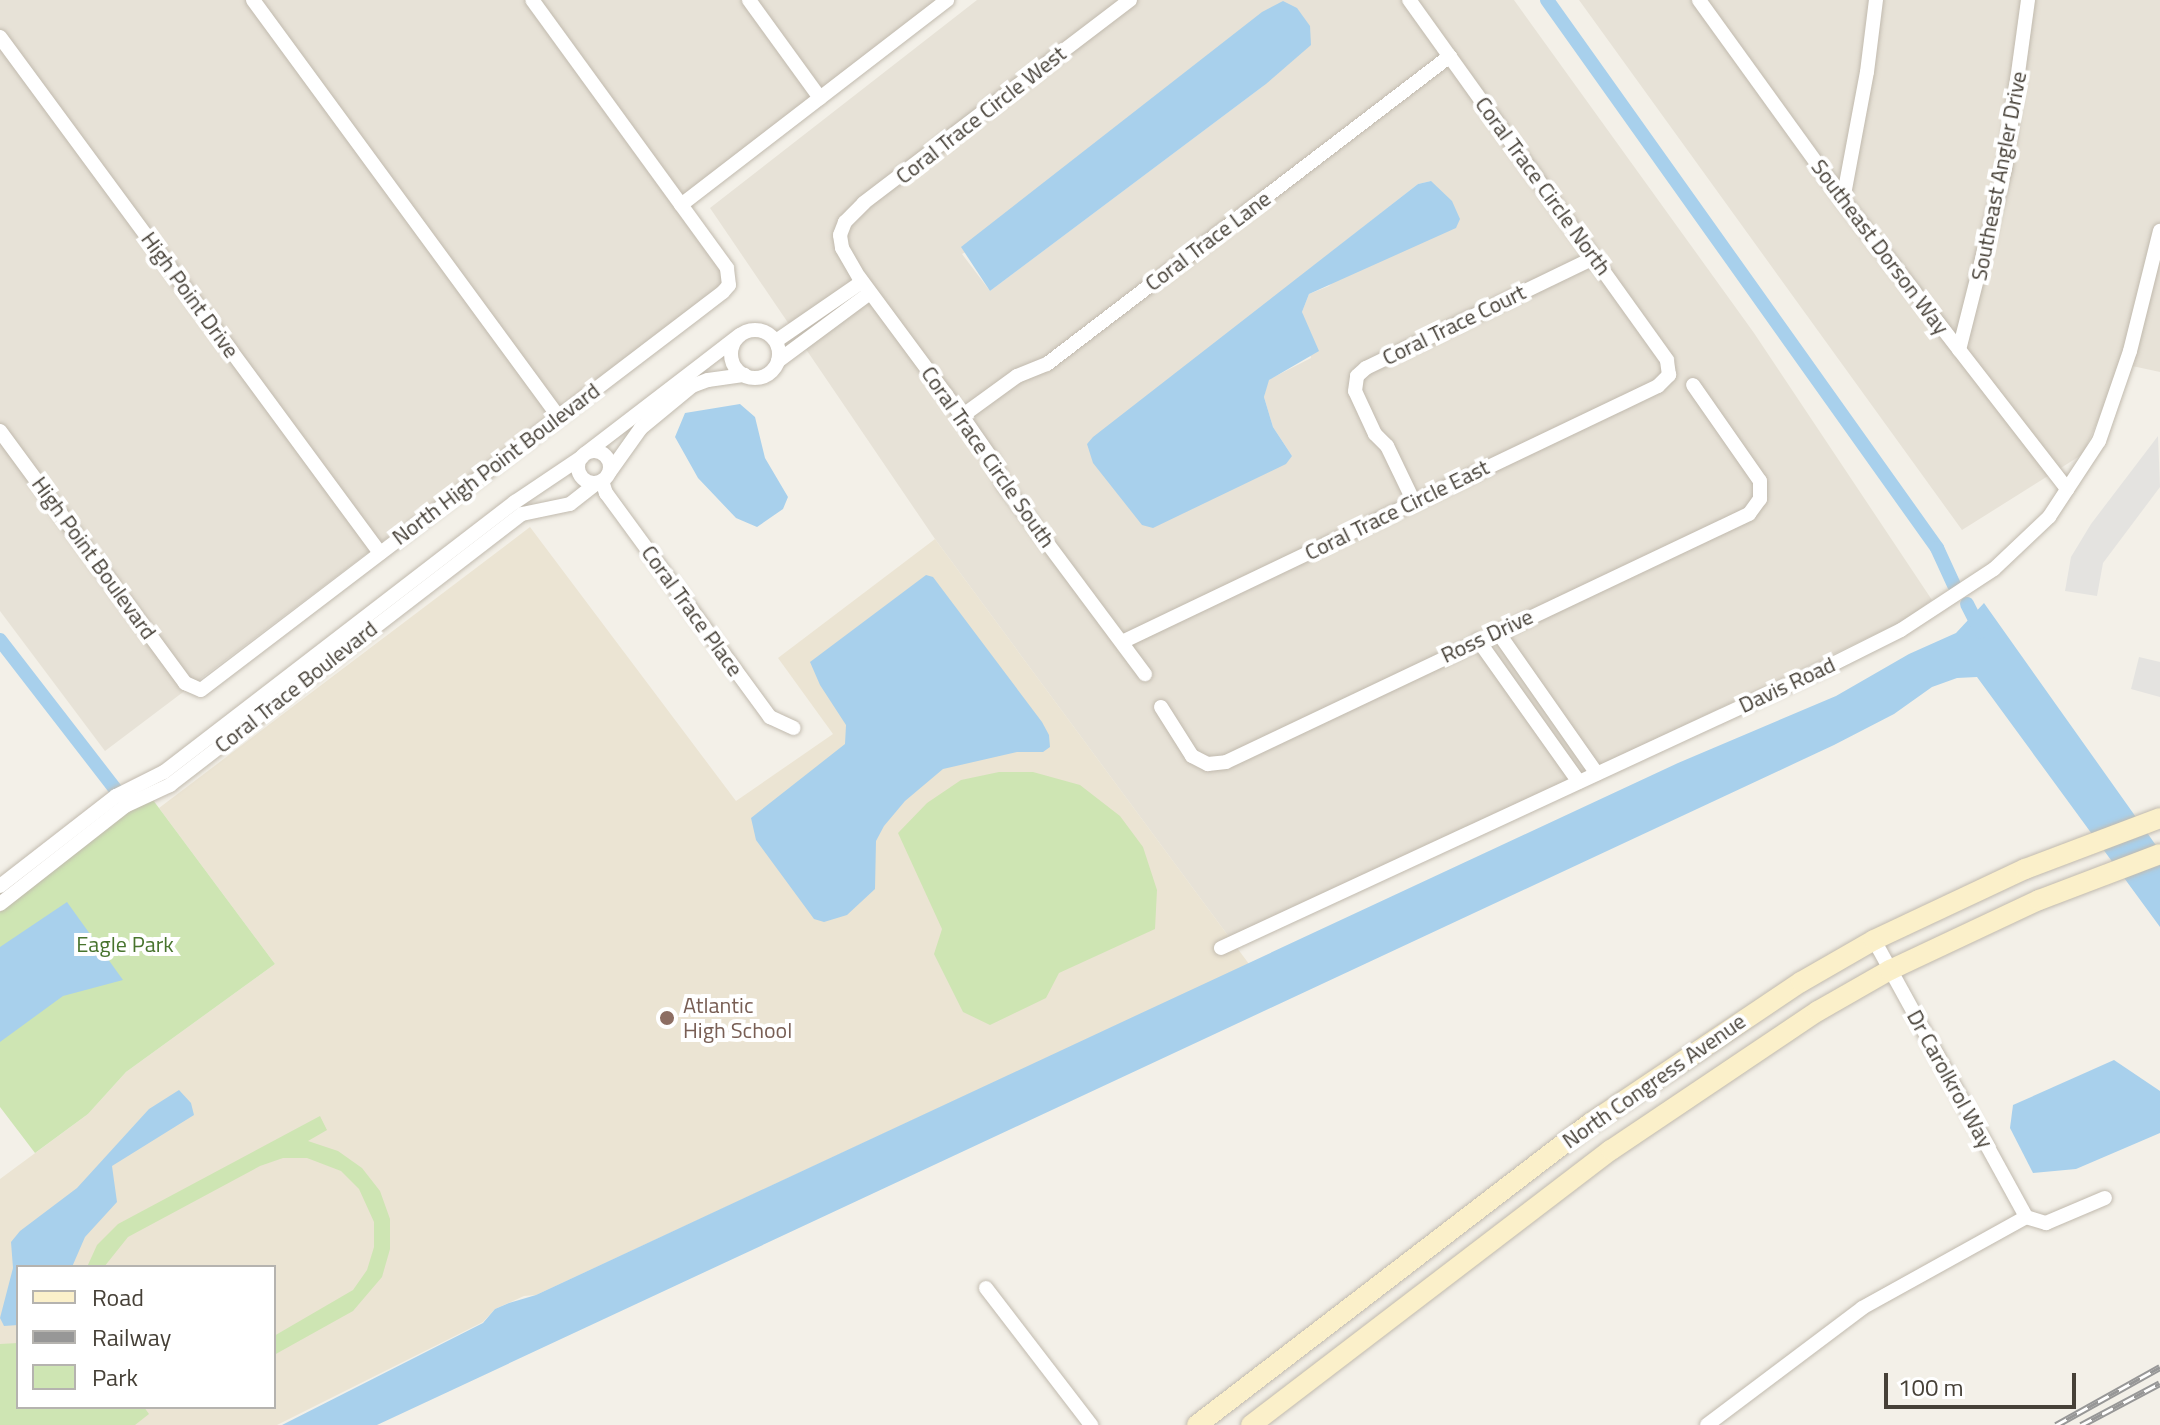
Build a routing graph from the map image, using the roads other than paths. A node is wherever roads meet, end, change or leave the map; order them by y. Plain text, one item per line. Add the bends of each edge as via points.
1 (253, 0) edge
2 (532, 0) edge
3 (749, 0) edge
4 (947, 0) edge
5 (1130, 0) edge
6 (1409, 0) edge
7 (1699, 0) edge
8 (1876, 0) edge
9 (2028, 0) edge
10 (0, 37) edge
11 (1450, 56) junction
12 (820, 98) junction
13 (1843, 200) junction
14 (681, 205) junction
15 (2160, 231) edge
16 (840, 235) joint
17 (1594, 258) junction
18 (866, 287) junction
19 (740, 335) junction
20 (776, 341) junction
21 (1959, 350) junction
22 (778, 361) junction
23 (745, 375) junction
24 (1669, 375) joint
25 (1693, 385) dead end
26 (558, 416) junction
27 (962, 416) junction
28 (1, 434) edge
29 (584, 455) junction
30 (603, 479) junction
31 (2067, 489) junction
32 (1414, 502) junction
33 (380, 553) junction
34 (1497, 631) junction
35 (1478, 640) junction
36 (1122, 642) junction
37 (1145, 674) dead end
38 (185, 683) joint
39 (1161, 707) dead end
40 (794, 728) dead end
41 (1597, 774) junction
42 (1579, 782) junction
43 (2160, 818) edge
44 (2160, 854) edge
45 (0, 886) edge
46 (0, 904) edge
47 (1874, 940) junction
48 (1221, 948) dead end
49 (1890, 970) junction
50 (2105, 1198) dead end
51 (2026, 1217) junction
52 (986, 1288) dead end
53 (1091, 1425) edge
54 (1197, 1425) edge
55 (1251, 1425) edge
56 (1707, 1425) edge

1 - 26 street
2 - 14 street, North High Point Boulevard
3 - 12 street
4 - 12 street
5 - 16 street, Coral Trace Circle West via 864,203
6 - 11 street, Coral Trace Circle North
7 - 13 street, Southeast Dorson Way
8 - 13 street
9 - 21 street, Southeast Angler Drive via 2005,168
10 - 33 street, High Point Drive
11 - 17 street, Coral Trace Circle North
11 - 27 street, Coral Trace Lane via 1047,364 1017,376
12 - 14 street
13 - 21 street, Southeast Dorson Way
14 - 26 street, North High Point Boulevard via 727,268 729,285
15 - 31 street, Davis Road via 2113,405 2099,441
16 - 18 street, Coral Trace Circle South via 842,248
17 - 24 street, Coral Trace Circle North via 1667,360
17 - 32 street, Coral Trace Court via 1357,376 1355,391
18 - 20 street
18 - 22 street, Coral Trace Boulevard
18 - 27 street, Coral Trace Circle South
19 - 20 street via 759,330
19 - 23 street via 731,353
19 - 29 street, Coral Trace Boulevard
20 - 22 street
21 - 31 street, Southeast Dorson Way
22 - 23 street, Coral Trace Boulevard via 765,376
23 - 30 street, Coral Trace Boulevard via 692,386 641,428
24 - 32 street, Coral Trace Circle East via 1658,386
25 - 34 street, Ross Drive via 1756,473 1762,490 1756,507
26 - 33 street, North High Point Boulevard
27 - 36 street, Coral Trace Circle South via 1004,485
28 - 38 street, High Point Boulevard
29 - 30 street, Coral Trace Place via 597,452 606,457
29 - 30 street, Coral Trace Place via 579,472 586,481
29 - 45 street, Coral Trace Boulevard via 515,502 164,772 116,796
30 - 40 street, Coral Trace Place via 606,493 770,717
30 - 46 street, Coral Trace Boulevard via 570,504 522,514 170,785 125,806
31 - 41 street, Davis Road via 2049,517 1994,569 1901,630
32 - 36 street, Coral Trace Circle East
33 - 38 street, North High Point Boulevard via 209,687
34 - 35 street, Ross Drive
34 - 41 street
35 - 39 street, Ross Drive via 1217,765 1199,761
35 - 42 street
36 - 37 street, Coral Trace Circle South
41 - 42 street, Davis Road
42 - 48 street, Davis Road
43 - 47 main road, North Congress Avenue via 2086,843
44 - 49 main road, North Congress Avenue via 2098,875
47 - 49 street, Dr Carolkrol Way
47 - 54 main road, North Congress Avenue via 1748,1016 1591,1123
49 - 51 street, Dr Carolkrol Way
49 - 55 main road, North Congress Avenue via 1767,1044 1611,1150
50 - 51 street via 2046,1223
51 - 56 street via 1862,1308
52 - 53 street

